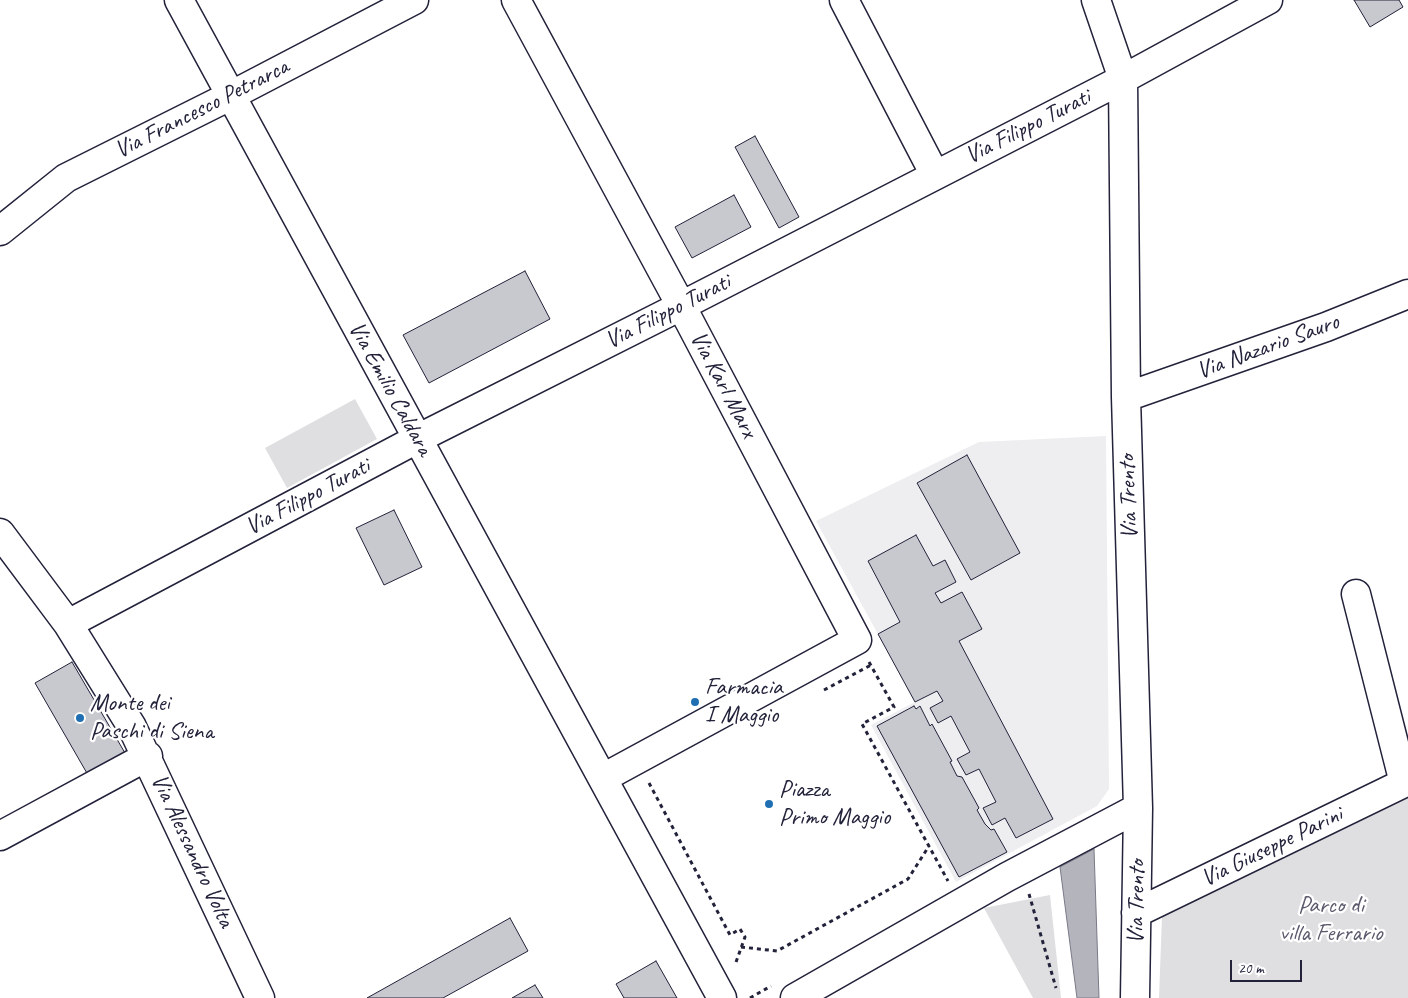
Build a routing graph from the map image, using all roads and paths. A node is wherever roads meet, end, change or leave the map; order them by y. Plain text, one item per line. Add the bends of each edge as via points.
1 (179, 0) edge
2 (414, 0) edge
3 (516, 0) edge
4 (844, 0) edge
5 (1096, 0) edge
6 (1268, 0) edge
7 (1123, 79) junction
8 (230, 96) junction
9 (935, 175) junction
10 (0, 231) edge
11 (1408, 294) edge
12 (681, 306) junction
13 (1126, 397) junction
14 (418, 439) junction
15 (0, 533) edge
16 (1356, 594) dead end
17 (68, 624) junction
18 (857, 640) junction
19 (148, 756) junction
20 (636, 760) junction
21 (603, 778) junction
22 (1406, 782) edge
23 (1138, 808) junction
24 (0, 836) edge
25 (929, 846) junction
26 (952, 889) dead end
27 (1031, 899) dead end
28 (1136, 913) junction
29 (741, 948) junction
30 (1056, 988) dead end
31 (719, 993) edge
32 (260, 998) edge
33 (794, 998) edge
34 (1135, 998) edge

1 - 8 street, Via Emilio Caldara
2 - 8 street, Via Francesco Petrarca
3 - 12 street, Via Karl Marx
4 - 9 street
5 - 7 street, Via Trento
6 - 7 street, Via Filippo Turati
7 - 9 street, Via Filippo Turati
7 - 13 street, Via Trento
8 - 10 street, Via Francesco Petrarca via 66,178
8 - 14 street, Via Emilio Caldara
9 - 12 street, Via Filippo Turati
11 - 13 street, Via Nazario Sauro via 1326,327
12 - 14 street, Via Filippo Turati
12 - 18 street, Via Karl Marx
13 - 23 street, Via Trento
14 - 17 street, Via Filippo Turati
14 - 21 street, Via Emilio Caldara
15 - 17 street, Via Alessandro Volta
16 - 22 street
17 - 19 street, Via Alessandro Volta
18 - 20 street
18 - 25 path via 894,707 862,724
19 - 24 street
19 - 32 street, Via Alessandro Volta
20 - 21 street
20 - 29 path via 730,935 740,929 745,937
21 - 31 street
22 - 28 street, Via Giuseppe Parini
23 - 28 street, Via Trento
23 - 33 street via 1018,884
25 - 26 path
25 - 29 path via 908,879 777,951
27 - 30 path
28 - 34 street, Via Trento
29 - 31 path via 730,980

